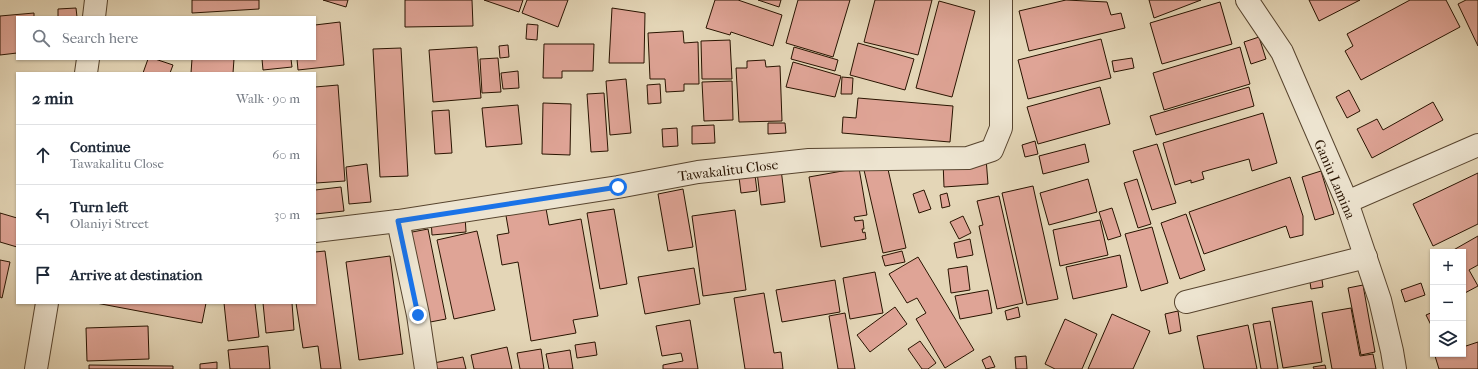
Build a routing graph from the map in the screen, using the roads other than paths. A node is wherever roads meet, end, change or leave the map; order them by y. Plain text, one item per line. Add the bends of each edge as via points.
1 (96, 0) edge
2 (1001, 0) edge
3 (1247, 0) edge
4 (94, 16) edge
5 (88, 60) edge
6 (86, 72) edge
7 (1478, 145) edge
8 (1347, 202) junction
9 (398, 221) junction
10 (316, 231) edge
11 (1366, 257) junction
12 (1186, 302) dead end
13 (47, 304) edge
14 (36, 369) edge
15 (426, 369) edge
16 (1394, 369) edge

1 - 4 street
2 - 9 street, Tawakalitu Close via 1001,128 992,150 968,158 809,160 698,172
3 - 8 street, Ganiu Lamina via 1282,52
5 - 6 street
7 - 8 street
8 - 11 street, Ganiu Lamina
9 - 10 street, Tawakalitu Close
9 - 15 street via 418,315
11 - 12 street
11 - 16 street, Ganiu Lamina via 1380,300
13 - 14 street

